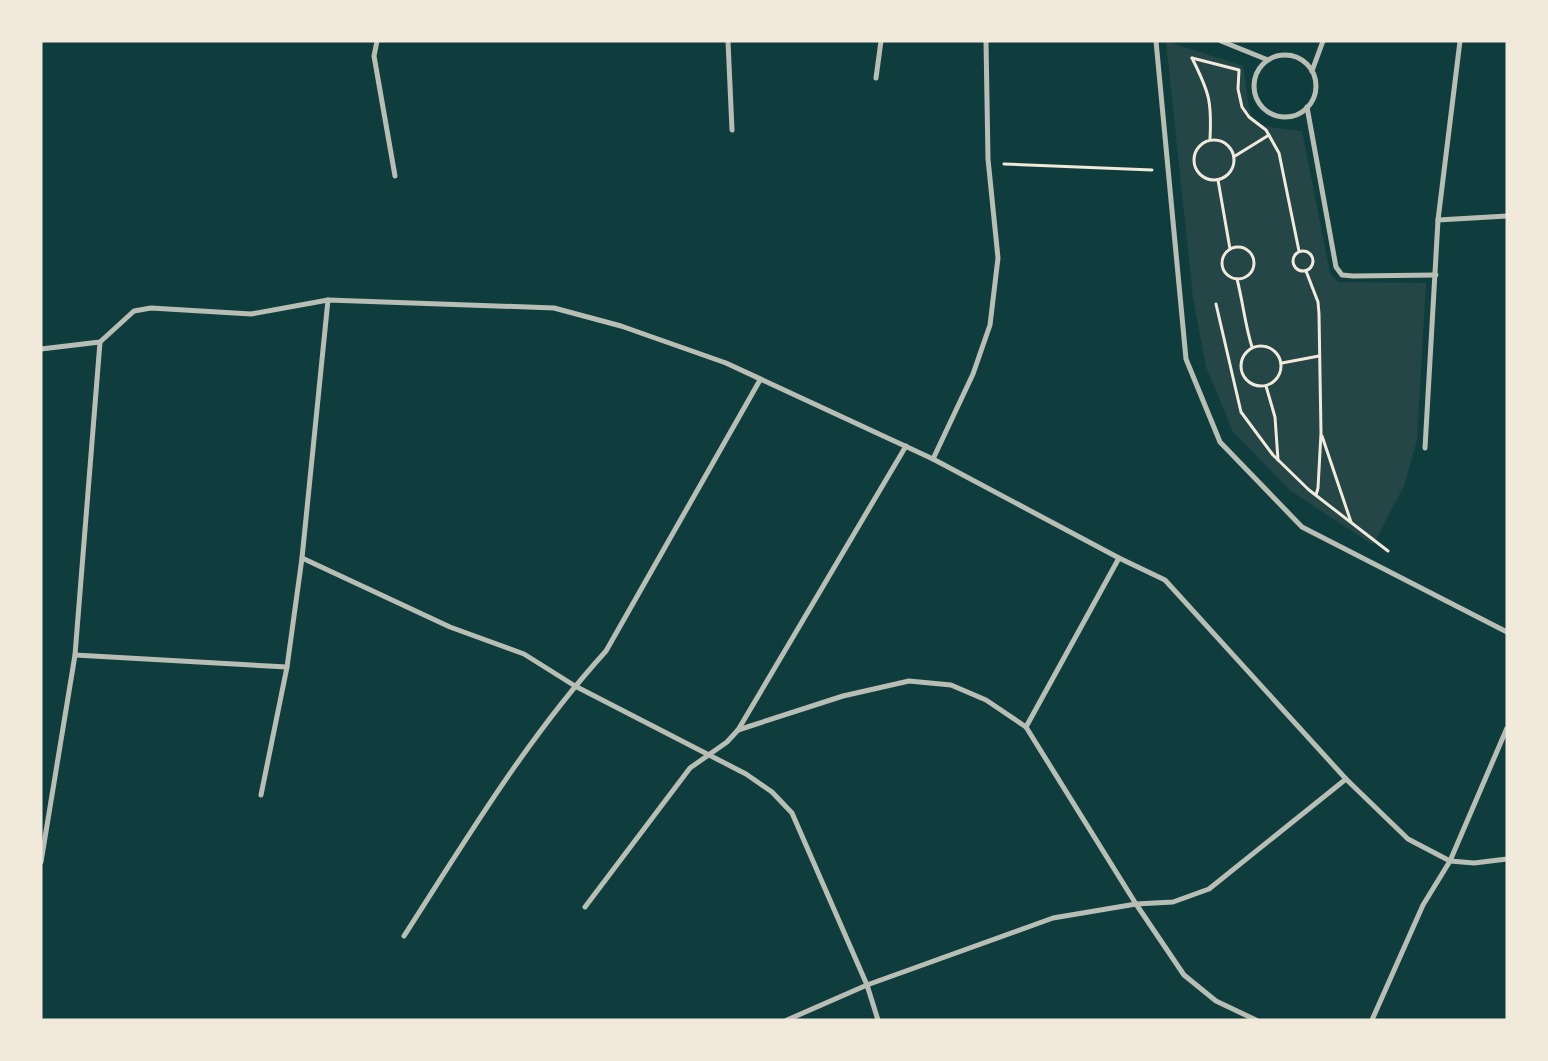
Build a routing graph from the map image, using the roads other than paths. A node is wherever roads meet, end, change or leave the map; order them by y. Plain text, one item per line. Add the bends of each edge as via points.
1 (377, 41) edge
2 (728, 41) edge
3 (881, 41) edge
4 (986, 41) edge
5 (1156, 41) edge
6 (1221, 41) edge
7 (1323, 41) edge
8 (1460, 41) edge
9 (1268, 60) junction
10 (1312, 70) junction
11 (876, 78) dead end
12 (1308, 108) junction
13 (732, 130) dead end
14 (394, 176) dead end
15 (1507, 216) edge
16 (1438, 220) junction
17 (1436, 275) junction
18 (328, 300) junction
19 (100, 342) junction
20 (41, 348) edge
21 (760, 380) junction
22 (906, 446) junction
23 (1425, 448) dead end
24 (933, 459) junction
25 (302, 558) junction
26 (1119, 558) junction
27 (1507, 632) edge
28 (75, 655) junction
29 (287, 666) junction
30 (575, 686) junction
31 (1026, 727) junction
32 (1507, 728) edge
33 (738, 730) junction
34 (708, 754) junction
35 (1346, 779) junction
36 (261, 796) dead end
37 (1507, 859) edge
38 (1450, 861) junction
39 (41, 862) edge
40 (1136, 904) junction
41 (585, 907) dead end
42 (404, 936) dead end
43 (867, 985) junction
44 (787, 1020) edge
45 (878, 1020) edge
46 (1256, 1020) edge
47 (1372, 1020) edge

1 - 14 street via 374,56
2 - 13 street
3 - 11 street
4 - 24 street via 988,164 998,258 990,325 973,374
5 - 27 street via 1186,359 1220,442 1302,528
6 - 9 street
7 - 10 street
8 - 16 street
9 - 10 street via 1282,55 1298,57
9 - 12 street via 1256,75 1254,85 1260,103 1266,110 1282,117 1299,114
10 - 12 street via 1316,90
12 - 17 street via 1336,267 1342,275
15 - 16 street
16 - 17 street
17 - 23 street
18 - 19 street via 251,314 151,308 134,311
18 - 21 street via 554,308 621,326 726,362
18 - 25 street
19 - 20 street
19 - 28 street
21 - 22 street
21 - 30 street via 606,651
22 - 24 street
22 - 33 street
24 - 26 street
25 - 29 street
25 - 30 street via 450,627 524,654
26 - 31 street
26 - 35 street via 1165,580 1175,589
28 - 29 street
28 - 39 street
29 - 36 street
30 - 34 street
30 - 42 street via 513,768
31 - 33 street via 986,700 951,685 908,681 843,696
31 - 40 street
32 - 38 street
33 - 34 street
34 - 41 street via 690,768
34 - 43 street via 772,792 792,814
35 - 38 street via 1408,839
35 - 40 street via 1209,889 1173,902
37 - 38 street via 1474,863
38 - 47 street via 1424,905
40 - 43 street via 1053,918
40 - 46 street via 1184,975 1216,1001
43 - 44 street
43 - 45 street

